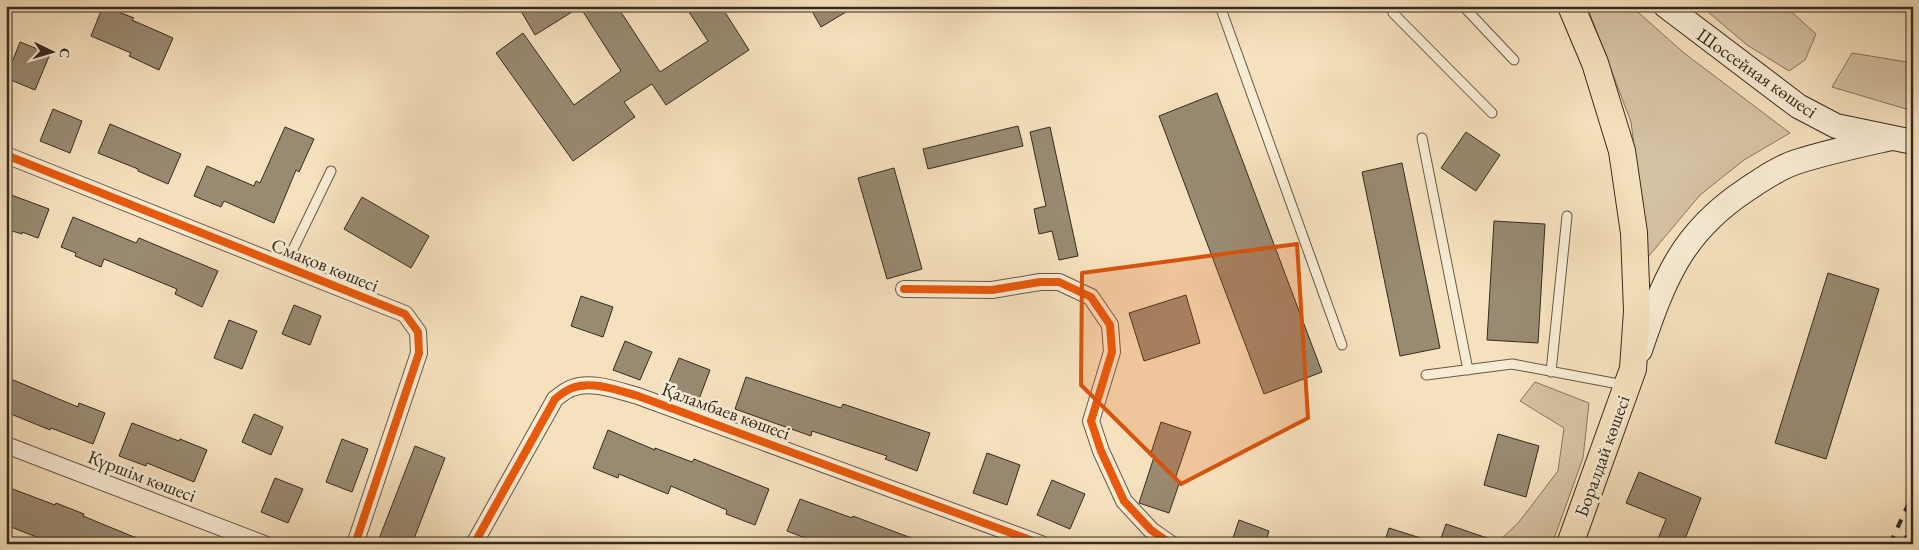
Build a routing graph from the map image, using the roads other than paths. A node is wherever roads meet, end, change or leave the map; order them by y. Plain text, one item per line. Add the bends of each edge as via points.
1 (1220, 6) edge
2 (1392, 6) edge
3 (1463, 6) edge
4 (1572, 6) edge
5 (1666, 6) edge
6 (1514, 60) dead end
7 (1492, 113) dead end
8 (1422, 138) dead end
9 (1902, 140) edge
10 (6, 154) edge
11 (331, 171) dead end
12 (1567, 216) dead end
13 (285, 266) junction
14 (904, 289) dead end
15 (1342, 345) dead end
16 (1468, 370) junction
17 (1551, 372) junction
18 (1426, 375) dead end
19 (1630, 377) junction
20 (6, 445) edge
21 (264, 544) edge
22 (355, 544) edge
23 (474, 544) edge
24 (1041, 544) edge
25 (1170, 544) edge
26 (1570, 544) edge

1 - 15 lane
2 - 7 lane via 1393,13
3 - 6 lane
4 - 19 main road, Боралдай көшесі via 1595,64 1622,151 1634,233 1637,311
5 - 9 main road, Шоссейная көшесі via 1798,106 1836,126
8 - 16 lane
9 - 19 main road via 1794,163 1723,205 1696,232 1674,264 1655,305
10 - 13 street, Смақов көшесі
11 - 13 lane
12 - 17 lane
13 - 22 street, Смақов көшесі via 405,314 418,332 418,353
14 - 25 street via 992,290 1059,282 1091,297 1110,325 1112,352 1091,420 1124,501 1151,530
16 - 17 lane via 1512,364
16 - 18 lane
17 - 19 lane
19 - 26 main road, Боралдай көшесі
20 - 21 street, Күршім көшесі
23 - 24 street, Қаламбаев көшесі via 555,399 572,388 587,386 638,396

